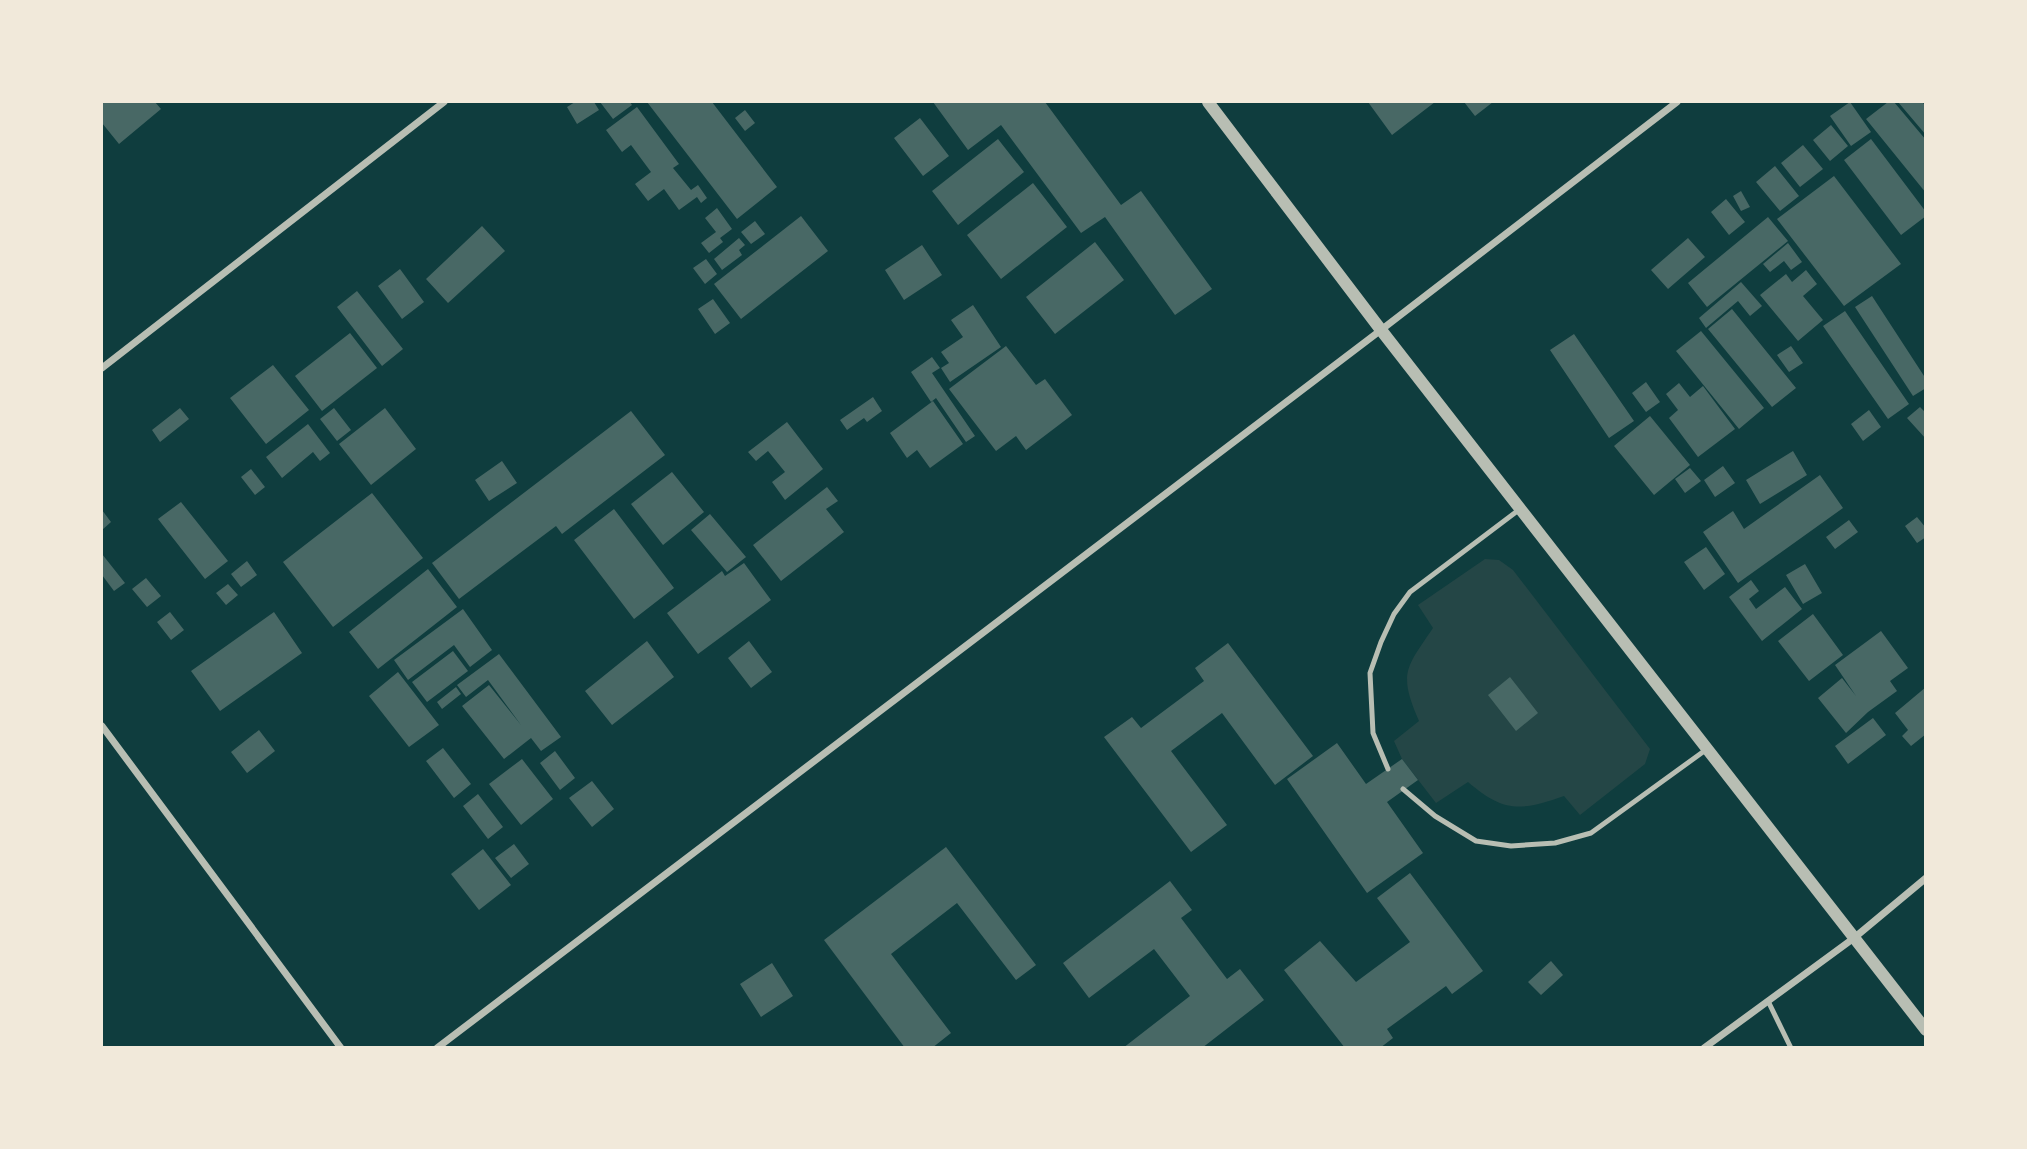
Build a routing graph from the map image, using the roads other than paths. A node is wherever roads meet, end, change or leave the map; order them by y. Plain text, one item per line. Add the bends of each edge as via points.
1 (444, 102) edge
2 (1208, 102) edge
3 (1677, 102) edge
4 (1381, 330) junction
5 (102, 368) edge
6 (1520, 509) junction
7 (102, 726) edge
8 (1707, 749) junction
9 (1388, 769) dead end
10 (1403, 789) dead end
11 (1926, 878) edge
12 (1854, 938) junction
13 (1768, 1000) junction
14 (1926, 1030) edge
15 (341, 1048) edge
16 (437, 1048) edge
17 (1704, 1048) edge
18 (1791, 1048) edge

1 - 5 street
2 - 4 street
3 - 4 street
4 - 6 street
4 - 16 street
6 - 8 street
6 - 9 lane via 1410,592 1394,614 1370,673 1373,733
7 - 15 street
8 - 10 lane via 1591,833 1555,842 1511,846 1476,841
8 - 12 street
11 - 12 street
12 - 13 street
12 - 14 street
13 - 17 street
13 - 18 lane

